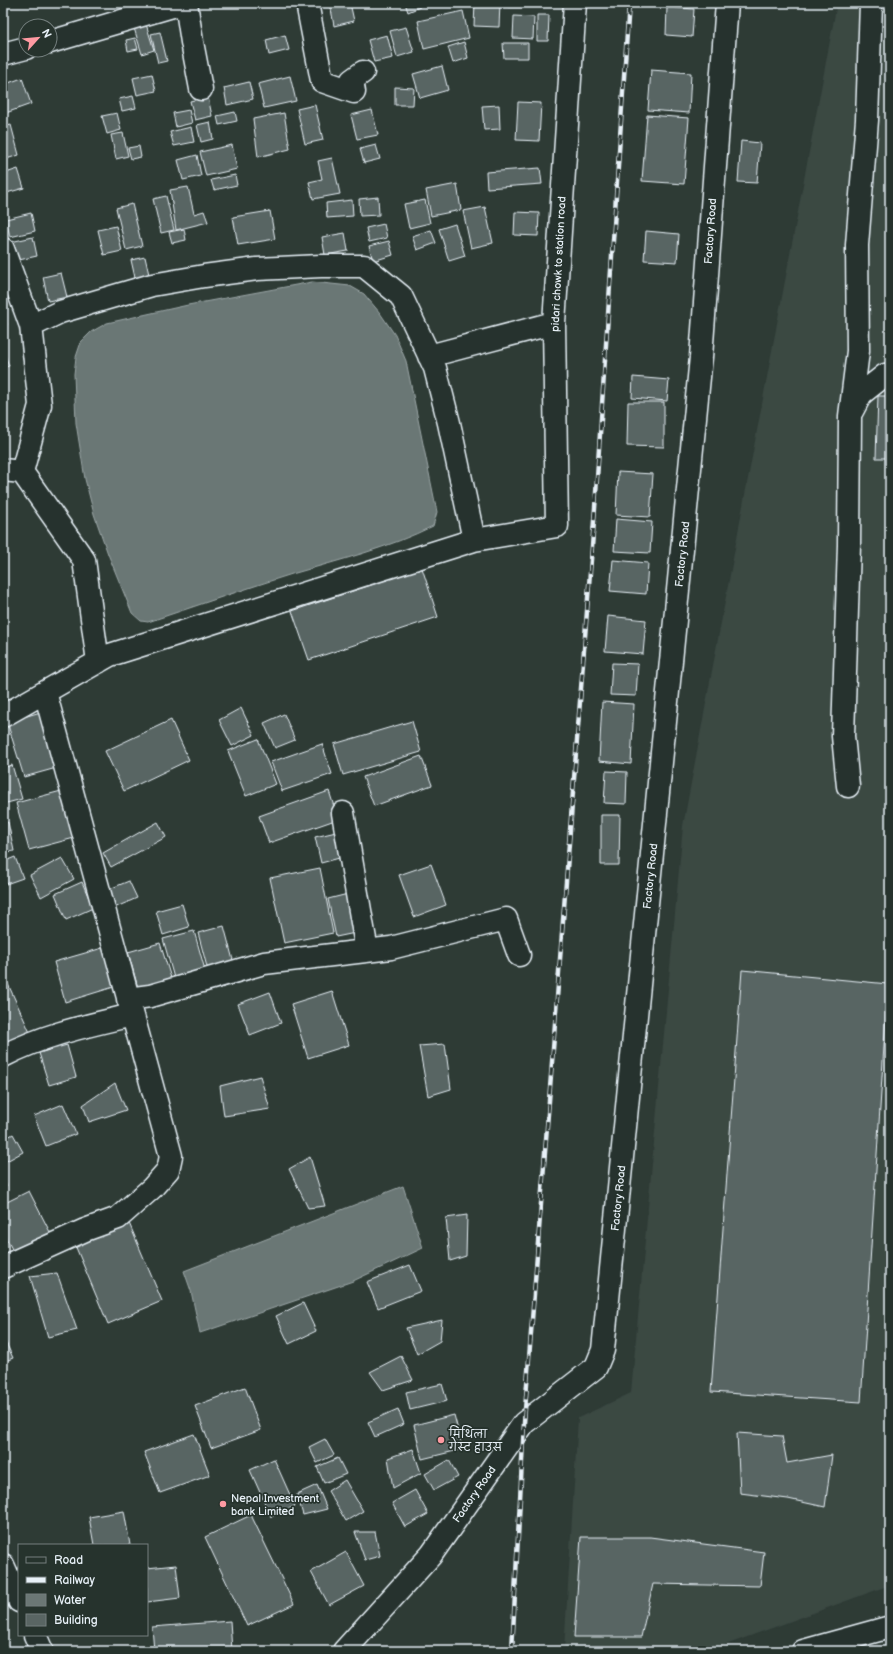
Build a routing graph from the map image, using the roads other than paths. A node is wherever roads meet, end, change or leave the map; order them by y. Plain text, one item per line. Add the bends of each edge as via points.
1 (183, 3) edge
2 (186, 3) edge
3 (307, 3) edge
4 (575, 3) edge
5 (727, 3) edge
6 (871, 3) edge
7 (58, 40) edge
8 (18, 50) edge
9 (3, 54) edge
10 (363, 72) dead end
11 (201, 90) dead end
12 (3, 249) edge
13 (554, 324) junction
14 (31, 326) junction
15 (429, 356) junction
16 (890, 374) edge
17 (850, 416) junction
18 (13, 471) edge
19 (474, 540) junction
20 (98, 662) junction
21 (45, 692) junction
22 (3, 716) edge
23 (848, 786) dead end
24 (344, 813) dead end
25 (367, 951) junction
26 (519, 955) dead end
27 (130, 1007) junction
28 (3, 1056) edge
29 (3, 1268) edge
30 (3, 1565) edge
31 (18, 1599) edge
32 (890, 1627) edge
33 (35, 1636) edge
34 (42, 1651) edge
35 (344, 1651) edge
36 (803, 1651) edge

1 - 7 street
2 - 11 street
3 - 10 street via 322,81 354,92 352,80
4 - 13 street, pidari chowk to station road
5 - 35 street, Factory Road via 701,358 603,1350 596,1367 524,1423 432,1555
6 - 17 street via 867,120 857,246 858,351
8 - 9 street
12 - 14 street
13 - 15 street
13 - 19 street, pidari chowk to station road via 557,526
14 - 15 street via 60,312 152,285 257,269 364,266 401,296
14 - 18 street via 40,405
15 - 19 street via 435,368 449,423
16 - 17 street via 885,375 861,394
17 - 23 street via 844,736
18 - 20 street via 84,560
19 - 20 street via 110,655
20 - 21 street
21 - 22 street
21 - 27 street
24 - 25 street
25 - 26 street via 391,948 506,919
25 - 27 street via 264,963 150,996
27 - 28 street via 23,1046
27 - 29 street via 171,1156 168,1170 118,1218 85,1230
30 - 31 street
32 - 36 street
33 - 34 street

